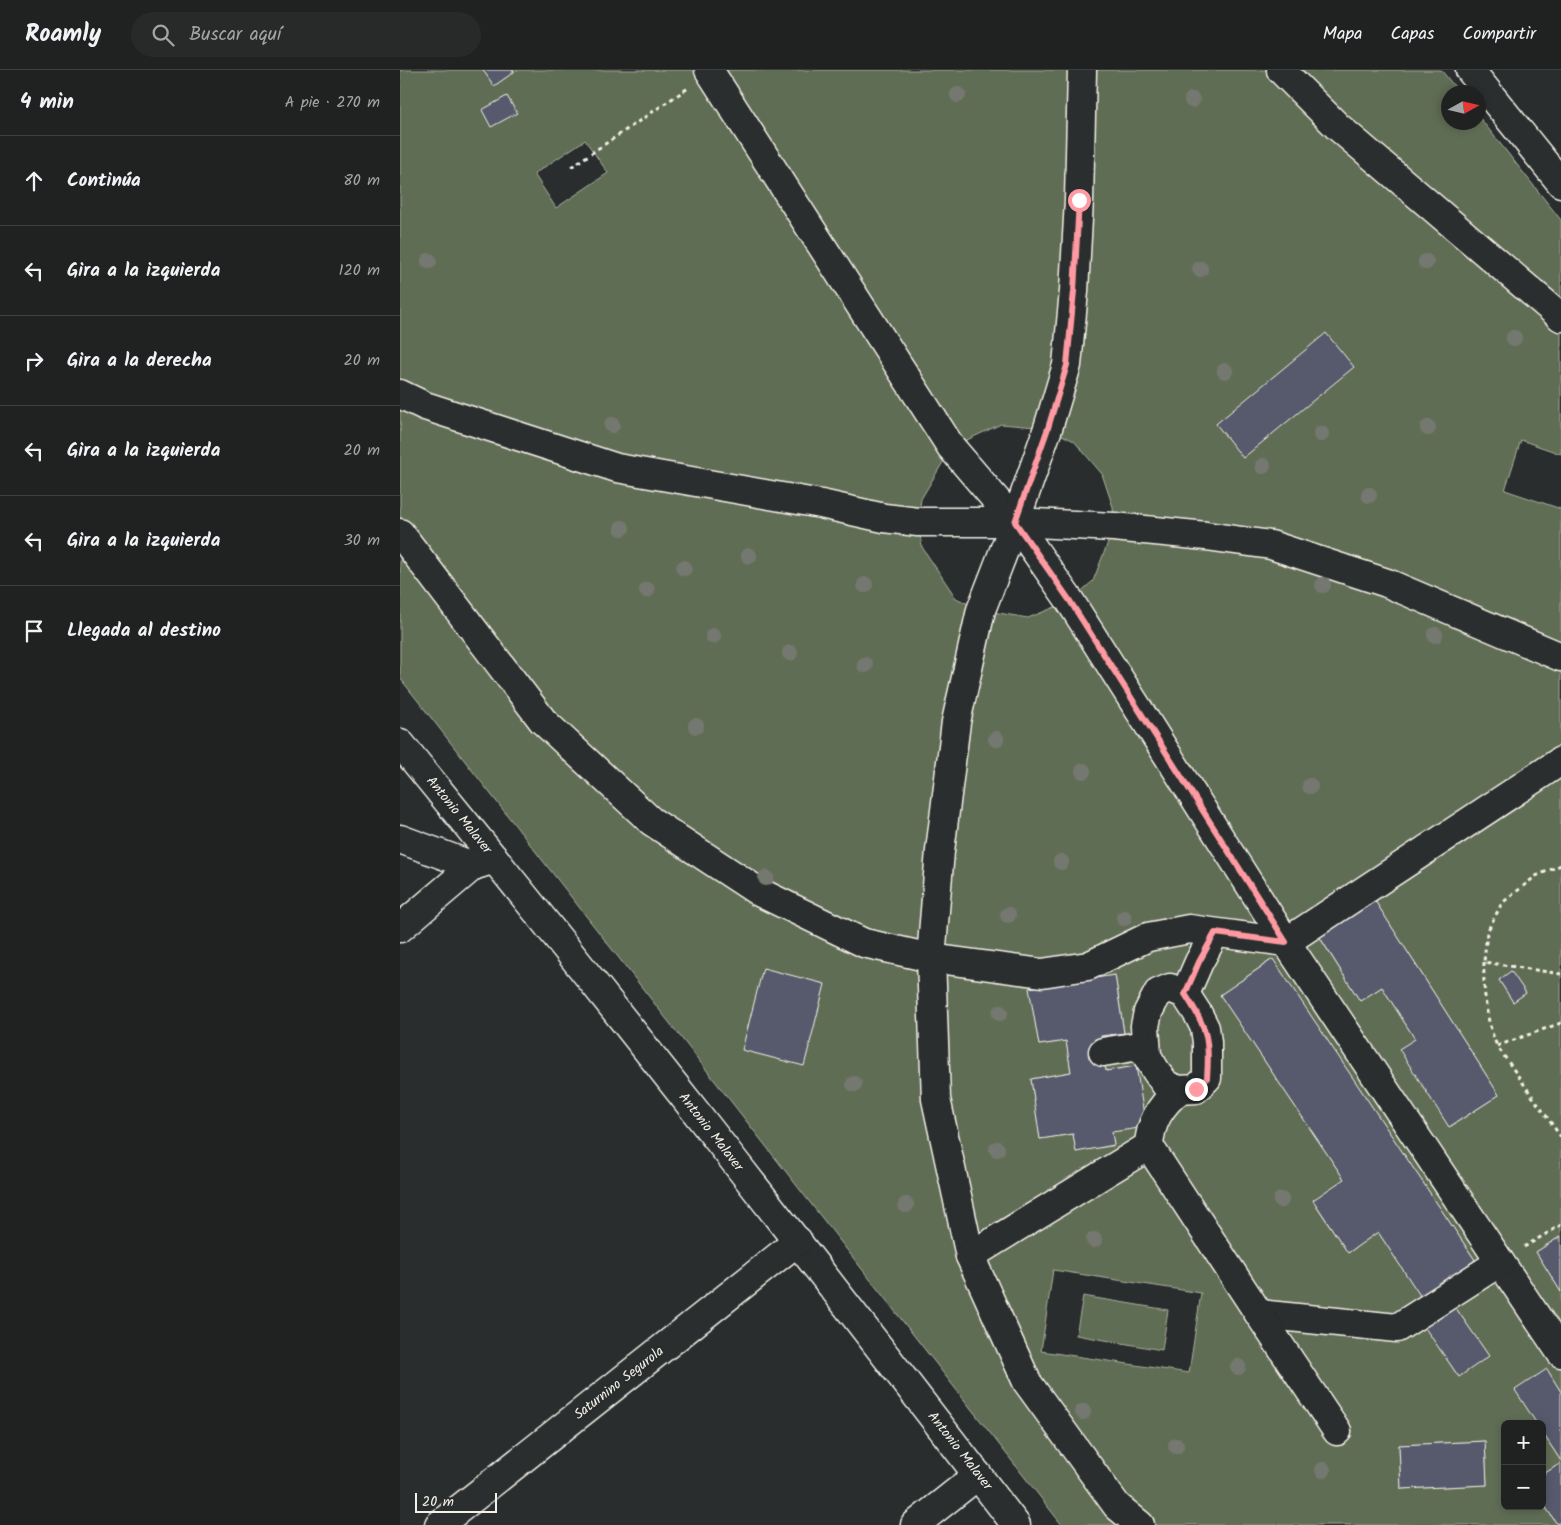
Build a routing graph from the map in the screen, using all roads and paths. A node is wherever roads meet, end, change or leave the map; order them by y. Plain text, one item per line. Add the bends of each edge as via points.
1 (1082, 70) edge
2 (1281, 70) edge
3 (1470, 70) edge
4 (710, 71) edge
5 (571, 167) dead end
6 (1561, 183) edge
7 (1561, 317) edge
8 (400, 394) edge
9 (1015, 522) junction
10 (400, 533) edge
11 (1561, 657) edge
12 (400, 743) edge
13 (1561, 761) edge
14 (400, 839) edge
15 (484, 862) junction
16 (1561, 865) edge
17 (400, 928) edge
18 (1215, 933) junction
19 (1286, 942) junction
20 (930, 958) junction
21 (1484, 962) junction
22 (1561, 974) edge
23 (1185, 994) junction
24 (1561, 1023) edge
25 (1146, 1045) junction
26 (1497, 1046) junction
27 (1103, 1052) dead end
28 (1179, 1090) junction
29 (1561, 1137) edge
30 (1149, 1146) junction
31 (1561, 1225) edge
32 (798, 1241) junction
33 (970, 1256) junction
34 (1500, 1262) junction
35 (1259, 1314) junction
36 (1561, 1353) edge
37 (1337, 1431) dead end
38 (978, 1475) junction
39 (439, 1525) edge
40 (915, 1525) edge
41 (1016, 1525) edge
42 (1140, 1525) edge

1 - 9 street via 1079,200 1067,365
2 - 7 street via 1337,126
3 - 6 street
4 - 5 path
4 - 9 street via 952,447
8 - 9 street via 425,406 617,468 884,518 918,522
9 - 11 street via 1114,527 1271,545 1387,583
9 - 19 street via 1070,601
9 - 20 street via 981,610 956,722
10 - 20 street via 543,721 651,821 759,892 864,943
12 - 15 street, Antonio Malaver
13 - 19 street
14 - 15 street
15 - 17 street
15 - 32 street, Antonio Malaver
16 - 21 path via 1536,876 1502,903 1486,932
18 - 19 street
18 - 20 street via 1189,929 1148,937 1088,966 1042,973
18 - 23 street
19 - 34 street
20 - 33 street via 936,1099
21 - 22 path
21 - 26 path via 1486,1007
23 - 25 street via 1170,988 1158,993 1148,1012
23 - 28 street via 1205,1028 1207,1078 1196,1089
24 - 26 path
25 - 27 street
25 - 28 street via 1147,1056 1166,1085
26 - 29 path
28 - 30 street via 1156,1116 1149,1132
30 - 33 street
30 - 35 street
31 - 34 path
32 - 38 street, Antonio Malaver
32 - 39 street, Saturnino Segurola
33 - 42 street via 1027,1382 1117,1506
34 - 35 street via 1397,1328
34 - 36 street
35 - 37 street
38 - 40 street
38 - 41 street, Antonio Malaver

